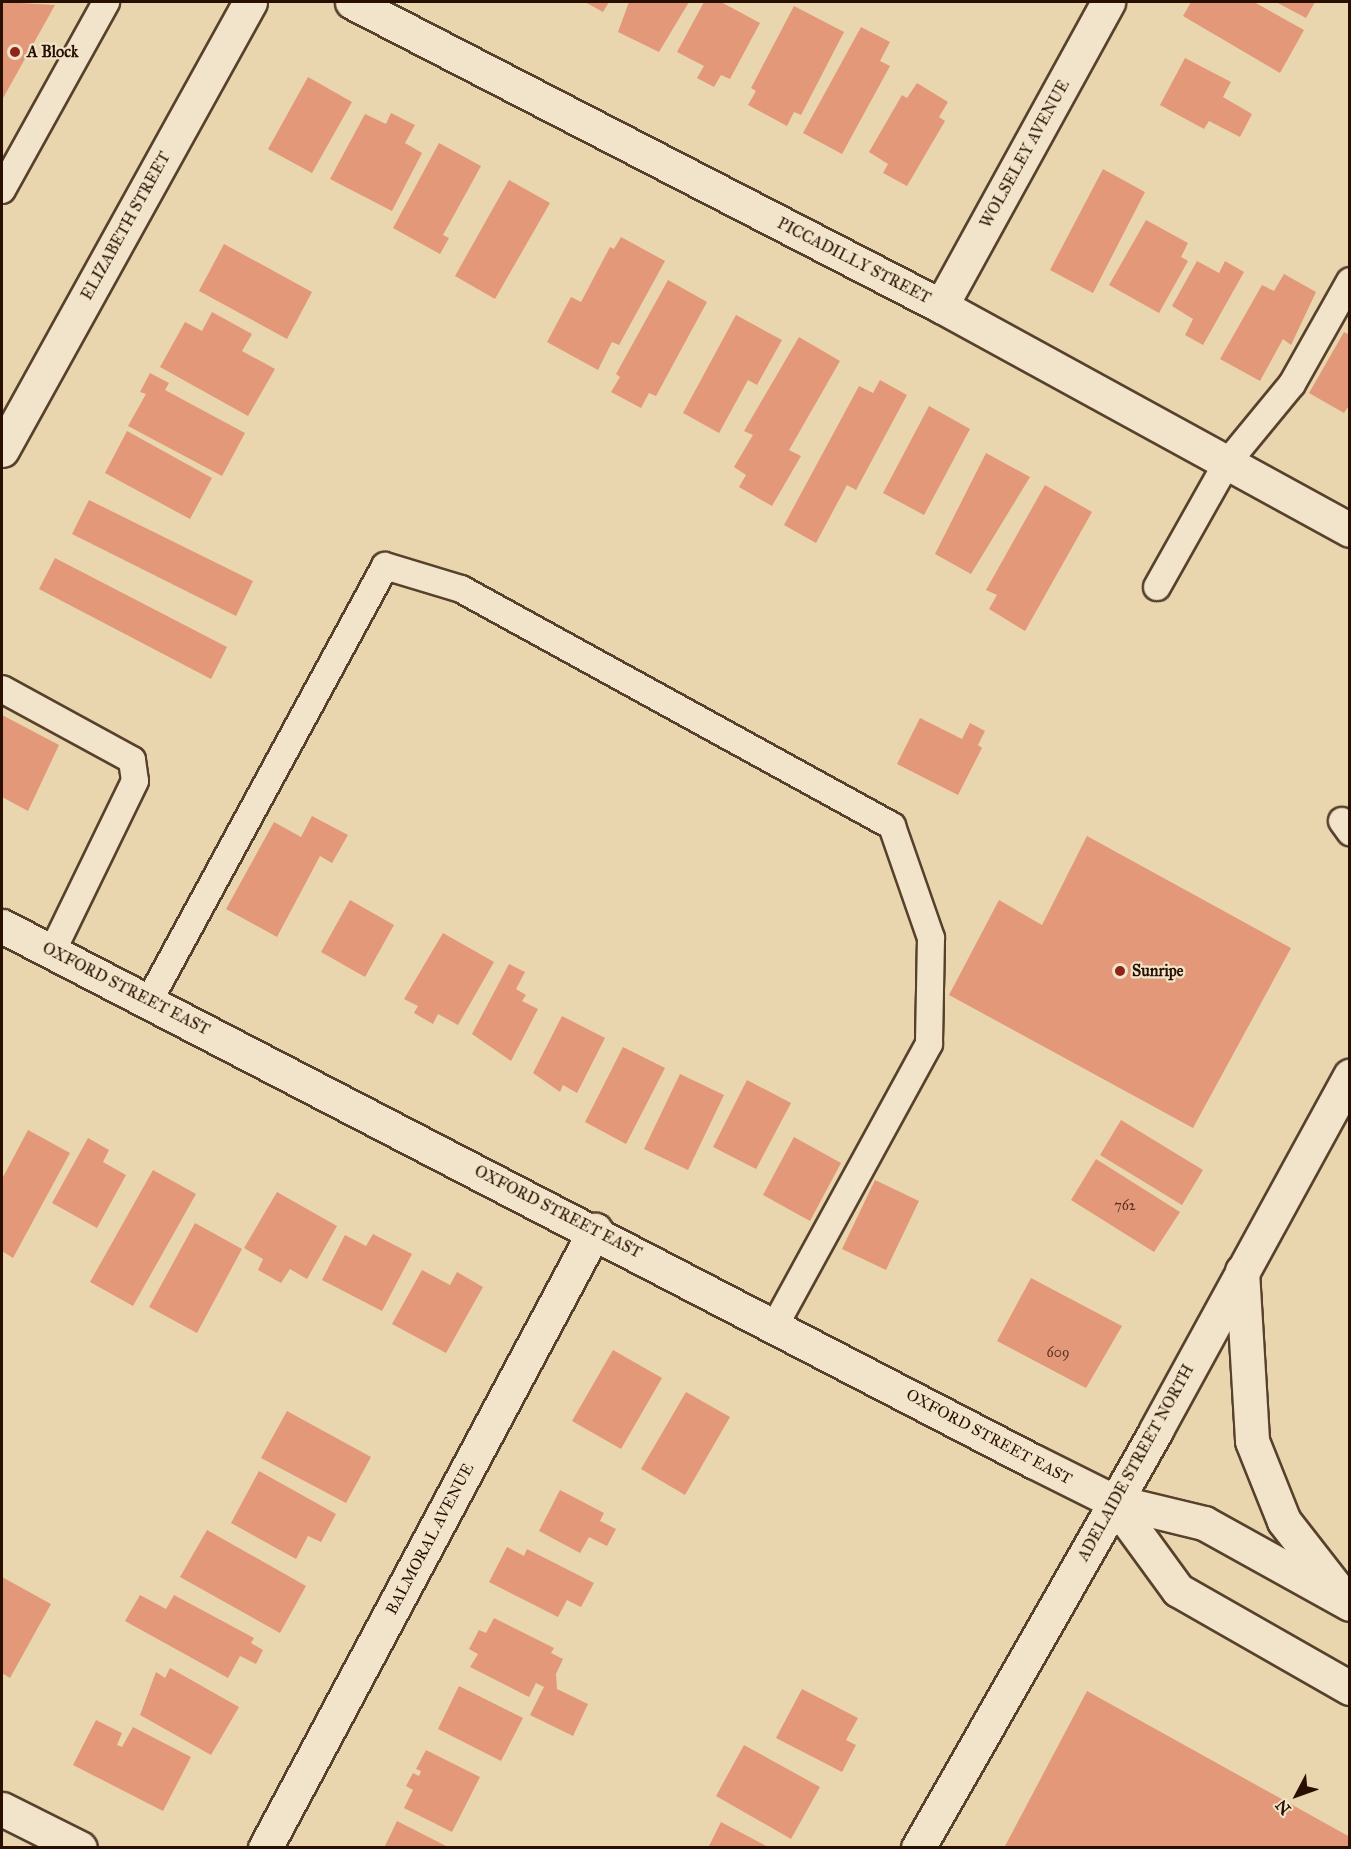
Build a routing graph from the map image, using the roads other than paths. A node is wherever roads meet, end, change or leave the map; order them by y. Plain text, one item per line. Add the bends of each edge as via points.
1 (105, 2) edge
2 (250, 2) edge
3 (352, 2) edge
4 (1108, 2) edge
5 (2, 190) edge
6 (1350, 281) edge
7 (941, 306) junction
8 (2, 450) edge
9 (1227, 463) junction
10 (1350, 530) edge
11 (1157, 588) dead end
12 (2, 689) edge
13 (1350, 821) edge
14 (1350, 832) edge
15 (2, 926) edge
16 (52, 952) junction
17 (149, 1001) junction
18 (1350, 1076) edge
19 (595, 1230) junction
20 (1241, 1269) junction
21 (776, 1324) junction
22 (1113, 1501) junction
23 (1349, 1604) edge
24 (1350, 1688) edge
25 (2, 1809) edge
26 (80, 1848) edge
27 (265, 1848) edge
28 (918, 1848) edge

1 - 5 lane
2 - 8 main road, ELIZABETH STREET
3 - 7 main road, PICCADILLY STREET
4 - 7 main road, WOLSELEY AVENUE
6 - 9 lane via 1292,384
7 - 9 main road, PICCADILLY STREET
9 - 10 main road, PICCADILLY STREET
9 - 11 lane
12 - 16 lane via 132,760 135,781
13 - 14 lane via 1342,821
15 - 16 main road, OXFORD STREET EAST
16 - 17 main road, OXFORD STREET EAST
17 - 19 main road, OXFORD STREET EAST
17 - 21 lane via 385,566 461,589 892,826 931,938 929,1044
18 - 20 main road, ADELAIDE STREET NORTH
19 - 21 main road, OXFORD STREET EAST
19 - 27 main road, BALMORAL AVENUE
20 - 22 main road, ADELAIDE STREET NORTH
20 - 23 main road via 1252,1441 1296,1541
21 - 22 main road, OXFORD STREET EAST
22 - 23 main road, OXFORD STREET EAST via 1204,1523
22 - 24 main road, OXFORD STREET EAST via 1179,1590
22 - 28 main road, ADELAIDE STREET NORTH
25 - 26 main road

